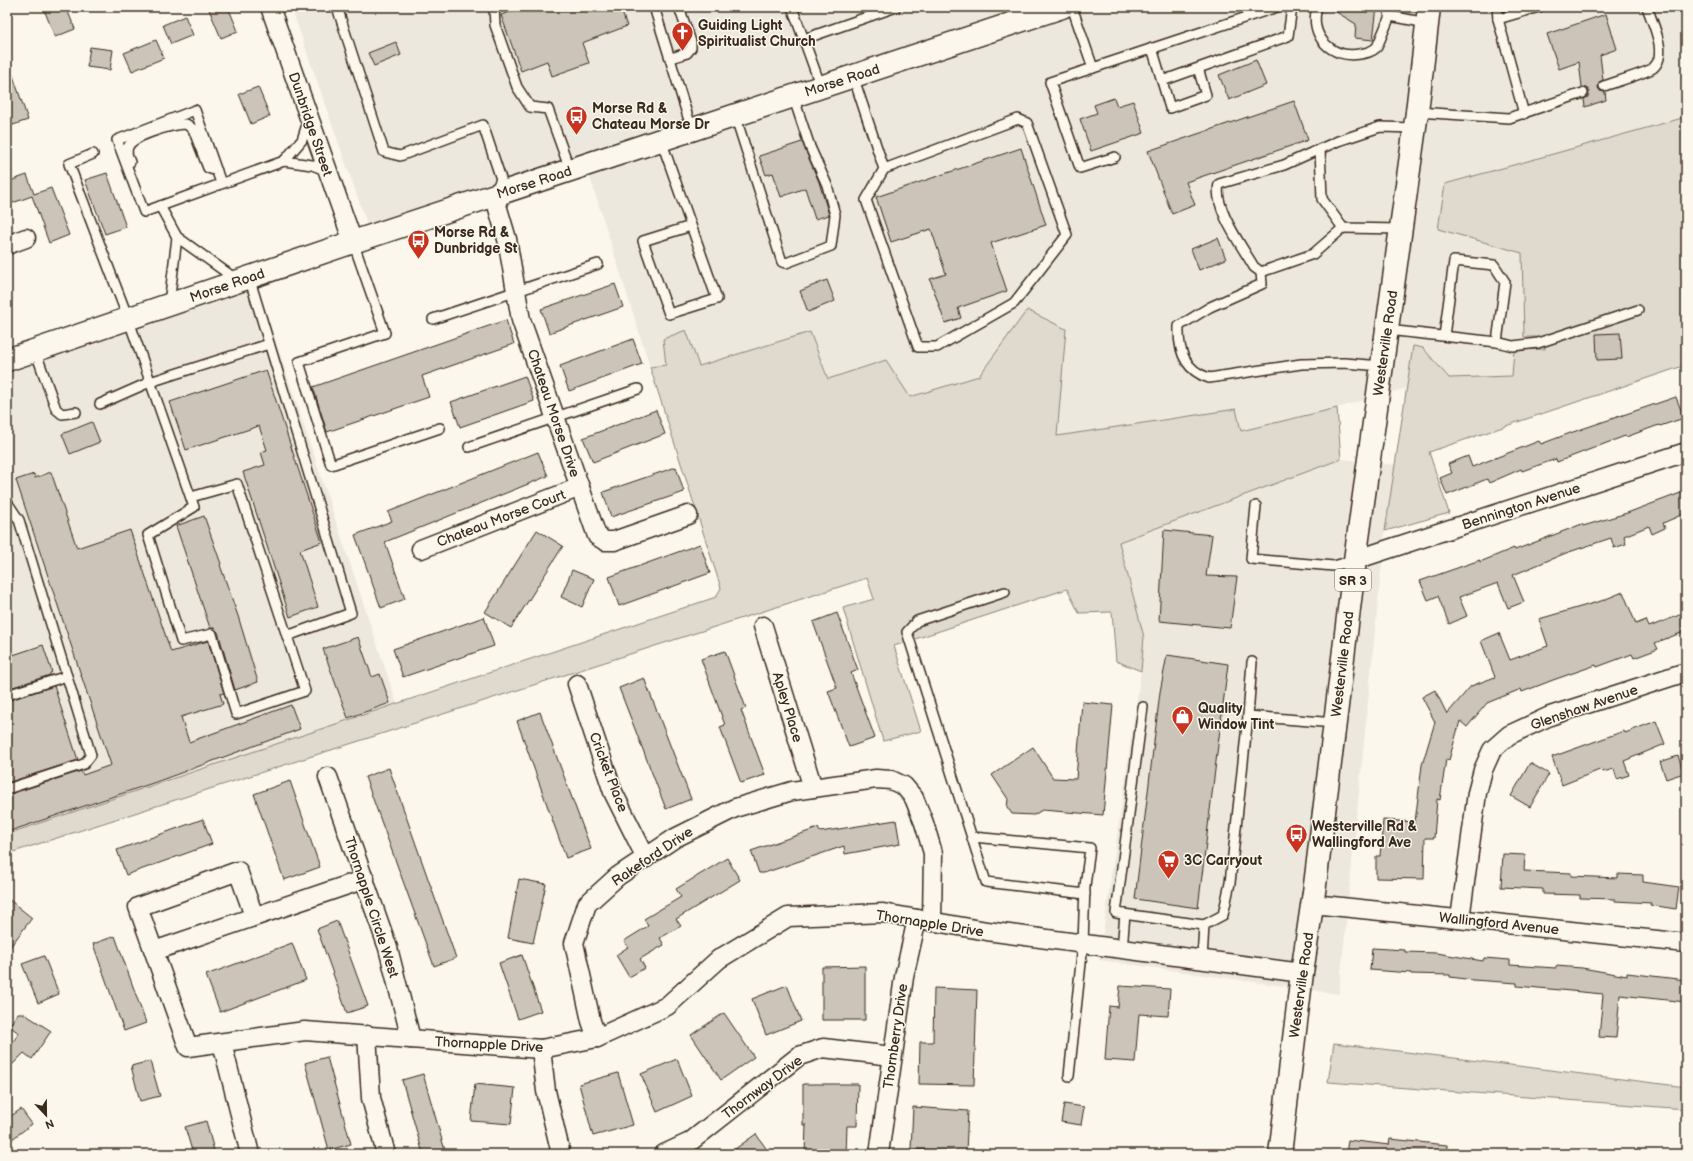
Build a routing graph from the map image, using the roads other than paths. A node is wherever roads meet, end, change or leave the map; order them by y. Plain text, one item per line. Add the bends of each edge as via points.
1 (270, 7) edge
2 (337, 7) edge
3 (494, 7) edge
4 (654, 7) edge
5 (679, 7) edge
6 (792, 7) edge
7 (896, 7) edge
8 (1062, 7) edge
9 (1072, 7) edge
10 (1277, 7) edge
11 (1292, 7) edge
12 (1317, 7) edge
13 (1497, 7) edge
14 (1539, 7) edge
15 (1647, 7) edge
16 (1389, 11) edge
17 (1019, 14) edge
18 (1428, 15) edge
19 (1498, 19) junction
20 (804, 39) junction
21 (1152, 48) junction
22 (671, 58) junction
23 (1093, 68) junction
24 (1198, 68) junction
25 (853, 76) junction
26 (1162, 81) junction
27 (1604, 86) dead end
28 (821, 87) junction
29 (1583, 93) dead end
30 (793, 96) junction
31 (1524, 114) junction
32 (735, 116) junction
33 (309, 118) junction
34 (1416, 120) junction
35 (692, 130) junction
36 (661, 140) junction
37 (1320, 149) junction
38 (93, 154) dead end
39 (1115, 157) dead end
40 (284, 161) junction
41 (884, 169) junction
42 (570, 170) junction
43 (217, 171) junction
44 (328, 171) junction
45 (221, 183) junction
46 (494, 195) junction
47 (160, 206) junction
48 (142, 209) junction
49 (691, 226) junction
50 (1343, 228) junction
51 (1401, 229) junction
52 (177, 237) junction
53 (26, 238) dead end
54 (353, 242) junction
55 (7, 245) edge
56 (598, 264) dead end
57 (1261, 272) junction
58 (243, 279) junction
59 (516, 292) junction
60 (169, 304) junction
61 (1638, 310) dead end
62 (128, 318) junction
63 (433, 319) dead end
64 (1387, 330) junction
65 (1444, 336) junction
66 (1497, 342) junction
67 (269, 344) junction
68 (35, 350) junction
69 (7, 360) edge
70 (1382, 366) junction
71 (150, 382) junction
72 (638, 389) dead end
73 (100, 404) dead end
74 (76, 412) dead end
75 (555, 417) junction
76 (440, 428) dead end
77 (469, 447) dead end
78 (1686, 452) edge
79 (580, 487) junction
80 (190, 497) junction
81 (7, 502) edge
82 (1256, 506) dead end
83 (688, 515) dead end
84 (421, 549) dead end
85 (1355, 560) junction
86 (1005, 592) dead end
87 (763, 626) dead end
88 (287, 636) junction
89 (1252, 662) dead end
90 (1686, 672) edge
91 (67, 676) junction
92 (577, 684) dead end
93 (7, 695) edge
94 (1143, 707) dead end
95 (1248, 716) junction
96 (1335, 723) junction
97 (328, 777) dead end
98 (813, 788) junction
99 (7, 789) edge
100 (973, 837) junction
101 (646, 858) junction
102 (365, 879) junction
103 (1085, 894) junction
104 (1313, 904) junction
105 (1125, 914) junction
106 (254, 916) junction
107 (1460, 919) junction
108 (925, 921) junction
109 (1204, 925) junction
110 (1686, 943) edge
111 (1083, 944) junction
112 (1122, 949) junction
113 (154, 951) junction
114 (1202, 960) junction
115 (1302, 973) junction
116 (366, 1035) junction
117 (597, 1038) junction
118 (411, 1039) junction
119 (222, 1043) junction
120 (541, 1049) junction
121 (892, 1056) junction
122 (1069, 1076) dead end
123 (250, 1154) edge
124 (386, 1154) edge
125 (561, 1154) edge
126 (664, 1154) edge
127 (879, 1154) edge
128 (1280, 1154) edge

1 - 33 street, Dunbridge Street
2 - 46 lane via 384,152 400,156 483,125 501,179
3 - 42 lane via 495,25 517,87 530,107 548,109
4 - 22 lane
5 - 22 lane via 691,48 687,53
6 - 20 lane
7 - 20 lane
8 - 17 main road, Morse Road
9 - 23 lane
10 - 21 lane
11 - 24 lane via 1288,36
12 - 16 lane via 1315,26 1320,37 1329,47 1344,55 1373,51 1377,47
13 - 19 lane
14 - 19 lane
15 - 27 lane via 1660,46 1659,59 1653,68
16 - 18 lane
17 - 25 main road, Morse Road
18 - 34 main road, Westerville Road / SR 3
19 - 31 lane
20 - 28 lane
21 - 23 lane
21 - 26 lane
22 - 35 lane
23 - 39 lane via 1050,82 1080,168
24 - 26 lane
24 - 26 lane via 1206,95 1170,108
25 - 28 main road, Morse Road
25 - 41 lane
28 - 30 main road, Morse Road
29 - 31 lane
30 - 32 main road, Morse Road
30 - 32 lane via 810,147 827,185 835,215 831,246 786,263 782,262
31 - 34 lane via 1509,118
32 - 35 main road, Morse Road
33 - 40 lane via 302,140
33 - 44 street, Dunbridge Street
34 - 37 lane via 1380,127
34 - 51 main road, Westerville Road / SR 3
35 - 36 main road, Morse Road
36 - 42 main road, Morse Road
36 - 49 lane
37 - 50 lane via 1322,199
37 - 57 lane via 1284,165 1219,184 1218,196 1226,218 1254,267
38 - 62 lane via 69,164
40 - 44 lane via 312,165
40 - 45 lane
41 - 41 lane via 866,200 918,347 937,347 1014,304 1067,235 1027,123 1018,119
42 - 46 main road, Morse Road
43 - 45 lane
43 - 48 lane via 208,168 193,129 186,124 178,124 133,140 128,147 128,156 142,195
43 - 48 lane via 195,110 116,140
44 - 54 street, Dunbridge Street
45 - 47 lane
46 - 54 main road, Morse Road
46 - 59 street, Chateau Morse Drive via 507,239
47 - 48 lane
47 - 52 lane
49 - 49 lane via 717,299 669,314 643,241
50 - 51 lane
50 - 57 lane via 1313,254
51 - 64 main road, Westerville Road / SR 3
52 - 58 lane
52 - 60 lane
53 - 55 street
54 - 58 main road, Morse Road
54 - 76 lane via 385,333 298,362 331,465
56 - 59 lane
57 - 70 lane via 1262,284 1210,307 1179,326 1179,345 1185,359 1196,372 1209,378 1301,364 1344,363
58 - 60 main road, Morse Road
58 - 67 lane
59 - 63 lane
59 - 75 street, Chateau Morse Drive via 522,320
60 - 62 main road, Morse Road
61 - 66 lane via 1538,343 1513,346
62 - 68 main road, Morse Road
62 - 71 lane
64 - 65 lane
64 - 70 main road, Westerville Road / SR 3
65 - 66 lane
65 - 66 lane via 1454,261 1494,265 1505,282
67 - 71 lane
67 - 88 lane via 351,613
68 - 69 main road, Morse Road
68 - 74 lane via 56,409 62,414
70 - 85 main road, Westerville Road / SR 3
71 - 73 lane
71 - 80 lane
72 - 75 lane
75 - 77 lane
75 - 79 street, Chateau Morse Drive
78 - 85 street, Bennington Avenue
79 - 83 street, Chateau Morse Drive via 597,536 604,541 614,541
79 - 84 street, Chateau Morse Court
80 - 88 lane via 237,484
80 - 88 lane via 194,507 148,535 181,641 212,634 236,714 305,691
81 - 91 lane via 19,520
82 - 85 lane via 1252,559 1334,566
85 - 96 main road, Westerville Road / SR 3
86 - 100 lane via 917,621 906,632
87 - 98 street, Apley Place
89 - 95 lane
90 - 107 street, Glenshaw Avenue via 1550,716 1509,735 1492,750 1477,793
91 - 93 lane
91 - 99 lane via 91,756 84,764
92 - 101 street, Cricket Place via 613,792
94 - 105 lane via 1116,913
95 - 96 lane
95 - 109 lane via 1230,883 1223,915
96 - 104 main road, Westerville Road / SR 3
97 - 102 street, Thornapple Circle West
98 - 101 street, Rakeford Drive via 792,791 735,808 675,838
98 - 108 street, Rakeford Drive via 876,779 891,780 904,786 914,798 933,853
100 - 103 lane via 986,882
100 - 103 lane via 1090,848
101 - 117 street, Rakeford Drive via 618,876 587,904 574,943
102 - 106 street
102 - 118 street, Thornapple Circle West via 388,948
103 - 111 lane
104 - 107 street, Wallingford Avenue
104 - 115 main road, Westerville Road / SR 3
105 - 109 lane
105 - 112 lane
106 - 113 street
106 - 113 street via 238,872 138,906
107 - 110 street, Wallingford Avenue
108 - 111 street, Thornapple Drive
108 - 117 street, Thornapple Drive via 883,913 788,917 719,959 667,1006
108 - 121 street, Thornberry Drive via 904,977
109 - 114 lane
111 - 112 street, Thornapple Drive
111 - 122 lane
112 - 114 street, Thornapple Drive
113 - 119 street, Thornapple Drive via 188,1048
114 - 115 street, Thornapple Drive
115 - 128 main road, Westerville Road / SR 3
116 - 118 street, Thornapple Drive
116 - 119 street, Thornapple Drive via 305,1031
116 - 124 street via 371,1098
117 - 120 street, Thornapple Drive
118 - 120 street, Thornapple Drive
119 - 123 street
120 - 125 street via 546,1091
121 - 126 street, Thornway Drive via 823,1048 798,1056 690,1142
121 - 127 street, Thornberry Drive

